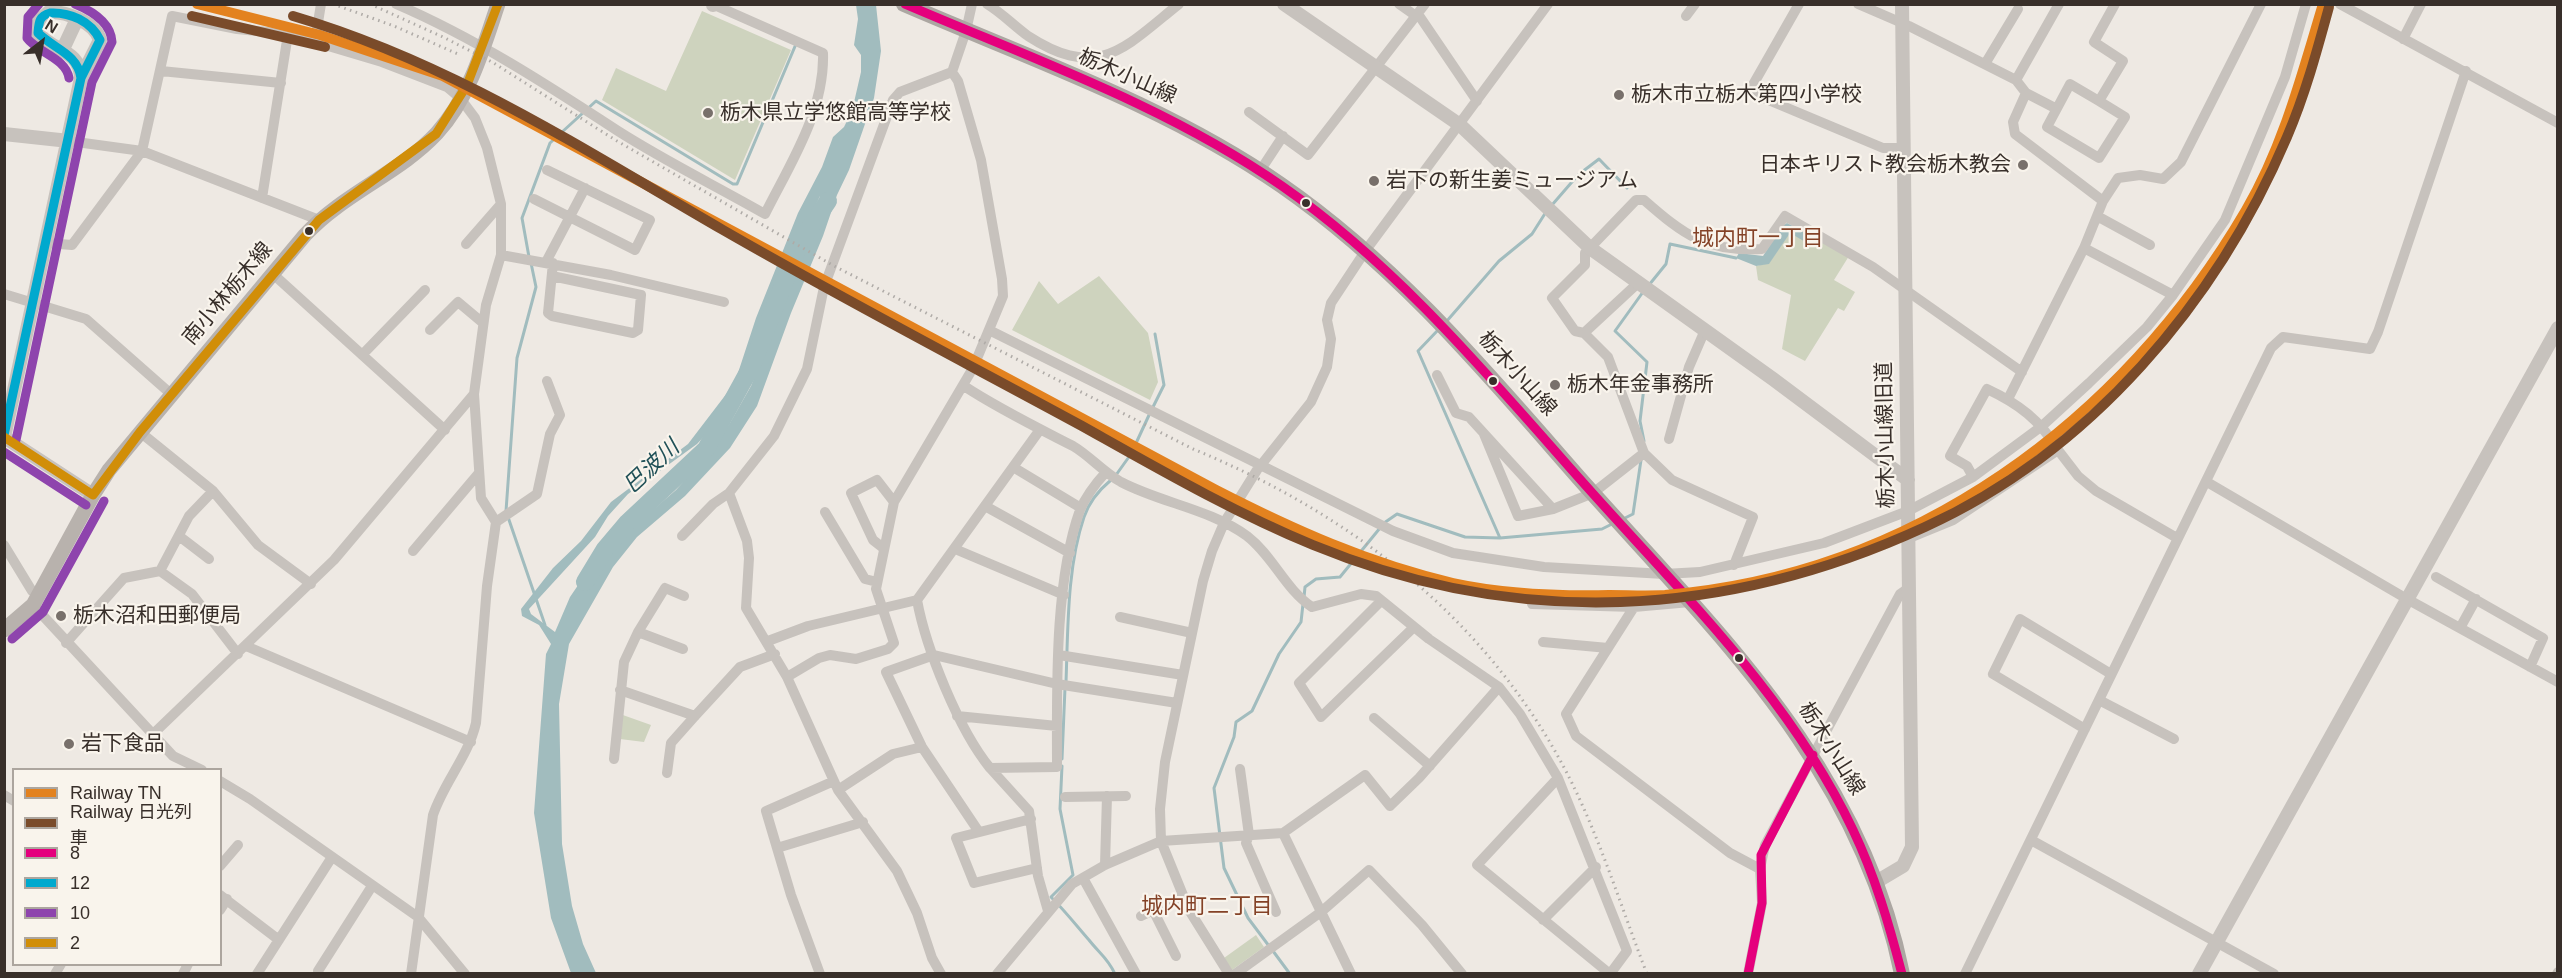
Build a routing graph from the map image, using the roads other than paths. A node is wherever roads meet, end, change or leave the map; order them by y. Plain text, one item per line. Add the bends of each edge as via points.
1 (321, 4) edge
2 (396, 4) edge
3 (498, 4) edge
4 (904, 4) edge
5 (972, 4) edge
6 (987, 4) edge
7 (1179, 4) edge
8 (1284, 4) edge
9 (1399, 4) edge
10 (1425, 4) edge
11 (1548, 4) edge
12 (1695, 4) edge
13 (1799, 4) edge
14 (1858, 4) edge
15 (1902, 4) edge
16 (2059, 4) edge
17 (2115, 4) edge
18 (2261, 4) edge
19 (2306, 4) edge
20 (2340, 4) edge
21 (2421, 4) edge
22 (712, 5) edge
23 (2018, 9) dead end
24 (1417, 15) junction
25 (1686, 16) dead end
26 (77, 20) junction
27 (1902, 25) junction
28 (966, 32) junction
29 (288, 34) junction
30 (2403, 39) junction
31 (315, 41) junction
32 (483, 46) junction
33 (63, 49) junction
34 (1056, 49) junction
35 (1985, 64) junction
36 (1378, 66) junction
37 (1050, 67) junction
38 (161, 71) junction
39 (2466, 71) junction
40 (952, 72) junction
41 (81, 78) junction
42 (2016, 80) junction
43 (281, 83) junction
44 (2026, 93) junction
45 (460, 98) junction
46 (1478, 101) junction
47 (2099, 101) junction
48 (2055, 108) junction
49 (1249, 112) dead end
50 (2558, 123) edge
51 (1460, 125) junction
52 (4, 134) edge
53 (1282, 136) junction
54 (69, 141) junction
55 (1903, 148) junction
56 (142, 151) junction
57 (547, 170) dead end
58 (1260, 171) junction
59 (585, 188) junction
60 (262, 198) junction
61 (534, 199) dead end
62 (2103, 201) junction
63 (501, 204) junction
64 (2097, 216) junction
65 (570, 217) junction
66 (319, 220) junction
67 (46, 243) junction
68 (466, 244) dead end
69 (2150, 245) dead end
70 (1590, 248) junction
71 (2084, 248) junction
72 (1366, 250) junction
73 (501, 255) junction
74 (550, 263) junction
75 (273, 274) junction
76 (552, 276) junction
77 (1638, 283) junction
78 (1907, 289) junction
79 (425, 290) dead end
80 (4, 294) edge
81 (2173, 295) junction
82 (724, 302) dead end
83 (33, 304) junction
84 (483, 323) junction
85 (2558, 328) edge
86 (430, 330) dead end
87 (1705, 330) junction
88 (991, 331) junction
89 (1584, 333) junction
90 (362, 355) junction
91 (2022, 372) junction
92 (1437, 375) dead end
93 (547, 381) dead end
94 (964, 386) junction
95 (171, 394) junction
96 (474, 394) junction
97 (2008, 399) junction
98 (2042, 426) junction
99 (445, 430) junction
100 (1039, 431) junction
101 (140, 432) junction
102 (1484, 434) junction
103 (4, 437) edge
104 (1669, 439) dead end
105 (2058, 450) junction
106 (1644, 453) junction
107 (1261, 465) junction
108 (1013, 467) junction
109 (1106, 472) junction
110 (479, 473) junction
111 (1972, 477) junction
112 (1908, 480) junction
113 (2207, 482) junction
114 (213, 491) junction
115 (729, 493) junction
116 (1593, 493) junction
117 (93, 495) junction
118 (894, 502) junction
119 (985, 506) junction
120 (1081, 508) junction
121 (1553, 509) junction
122 (1908, 510) junction
123 (825, 513) dead end
124 (496, 522) junction
125 (1224, 523) junction
126 (178, 536) junction
127 (682, 536) dead end
128 (1910, 538) junction
129 (2177, 538) junction
130 (4, 545) edge
131 (882, 547) junction
132 (955, 549) junction
133 (413, 550) dead end
134 (1070, 553) junction
135 (208, 559) dead end
136 (1734, 565) junction
137 (160, 571) junction
138 (1664, 574) junction
139 (2436, 577) dead end
140 (877, 582) junction
141 (311, 584) junction
142 (1910, 587) junction
143 (1064, 595) junction
144 (684, 596) dead end
145 (36, 599) junction
146 (2407, 599) junction
147 (2476, 599) junction
148 (917, 600) junction
149 (1381, 601) junction
150 (1690, 602) junction
151 (1532, 604) dead end
152 (882, 607) junction
153 (1635, 607) junction
154 (1120, 617) dead end
155 (1414, 627) junction
156 (2460, 628) junction
157 (4, 630) edge
158 (638, 632) junction
159 (1192, 633) junction
160 (768, 641) junction
161 (1543, 642) dead end
162 (66, 643) junction
163 (1608, 648) junction
164 (683, 649) dead end
165 (242, 650) junction
166 (775, 654) junction
167 (934, 655) junction
168 (1059, 655) junction
169 (2530, 667) junction
170 (2111, 674) junction
171 (1183, 675) junction
172 (787, 677) junction
173 (2558, 682) edge
174 (1057, 684) junction
175 (1500, 687) junction
176 (620, 690) junction
177 (2099, 700) junction
178 (1177, 703) junction
179 (695, 716) junction
180 (957, 716) junction
181 (1374, 718) dead end
182 (1057, 726) junction
183 (2085, 729) junction
184 (152, 735) junction
185 (2174, 739) dead end
186 (471, 742) junction
187 (922, 747) junction
188 (1813, 755) junction
189 (614, 759) dead end
190 (1430, 766) junction
191 (197, 768) edge
192 (990, 768) junction
193 (1240, 768) dead end
194 (667, 773) dead end
195 (1558, 778) junction
196 (222, 782) edge
197 (836, 785) junction
198 (1107, 796) junction
199 (1126, 796) dead end
200 (1065, 797) dead end
201 (1030, 819) junction
202 (863, 822) junction
203 (979, 832) junction
204 (1283, 832) junction
205 (1249, 835) junction
206 (2031, 840) junction
207 (1161, 841) junction
208 (238, 845) dead end
209 (777, 848) junction
210 (332, 857) junction
211 (222, 864) edge
212 (1105, 865) junction
213 (1596, 867) junction
214 (1037, 868) junction
215 (1760, 869) junction
216 (1083, 878) junction
217 (1876, 882) junction
218 (372, 886) junction
219 (1183, 896) junction
220 (224, 897) edge
221 (1153, 910) junction
222 (1048, 911) junction
223 (1276, 912) dead end
224 (1321, 912) junction
225 (1142, 916) dead end
226 (418, 917) junction
227 (1543, 920) junction
228 (279, 940) junction
229 (2218, 942) junction
230 (1176, 956) dead end
231 (318, 971) dead end
232 (257, 974) edge
233 (411, 974) edge
234 (465, 974) edge
235 (820, 974) edge
236 (941, 974) edge
237 (997, 974) edge
238 (1136, 974) edge
239 (1229, 974) edge
240 (1235, 974) edge
241 (1351, 974) edge
242 (1462, 974) edge
243 (1748, 974) edge
244 (1902, 974) edge
245 (1965, 974) edge
246 (2199, 974) edge
247 (2274, 974) edge

1 - 31 street
2 - 32 street
3 - 32 main road, 南小林栃木線
4 - 28 main road, 栃木小山線
5 - 28 street
6 - 34 street via 1029,36
7 - 34 street via 1124,50 1105,57 1086,58
8 - 36 street
9 - 24 street
10 - 24 street
11 - 46 street
12 - 25 street
13 - 55 street via 1750,90 1883,148
14 - 27 street
15 - 27 street, 栃木小山線旧道
16 - 42 street
17 - 47 street via 2094,42 2123,61
18 - 62 street via 2181,162 2163,179 2140,175 2118,178
19 - 81 street via 2284,77 2225,220
20 - 30 street
21 - 30 street
22 - 32 street via 824,53 810,124 765,214 620,132
23 - 35 street
24 - 36 street
24 - 46 street
26 - 33 street
26 - 33 street via 55,12 39,21 38,33 43,39
26 - 41 street via 93,28 100,40
27 - 35 street
27 - 55 street, 栃木小山線旧道
28 - 37 main road, 栃木小山線
28 - 40 street
29 - 31 street
29 - 38 street via 172,16
29 - 43 street
30 - 39 street
31 - 45 street via 419,75 447,87
32 - 45 main road, 南小林栃木線
33 - 41 street via 78,62
34 - 37 street
35 - 42 street
36 - 51 street
36 - 53 street via 1308,155
37 - 58 main road, 栃木小山線 via 1192,131
38 - 43 street
38 - 56 street
39 - 50 street
39 - 113 street via 2370,349 2283,337 2271,348
40 - 88 street via 981,160 1002,279 1003,296
40 - 115 street via 900,92 893,100 824,287 807,369 774,436
41 - 54 street
42 - 44 street
43 - 60 street
44 - 48 street
44 - 62 street via 2013,122 2015,134
45 - 63 street via 475,118 487,148
45 - 66 main road, 南小林栃木線 via 445,124 426,143
46 - 51 street
47 - 48 street via 2070,84
47 - 48 street via 2125,117 2099,158 2047,127
49 - 53 street
51 - 70 street
51 - 72 street
52 - 54 street
53 - 58 street
54 - 56 street
54 - 67 street
55 - 78 street, 栃木小山線旧道
56 - 60 street
56 - 67 street via 72,245
57 - 59 street
58 - 72 main road, 栃木小山線
59 - 65 street
59 - 65 street via 650,220 635,250
60 - 66 street
61 - 65 street
62 - 64 street
63 - 68 street
63 - 73 street
64 - 69 street
64 - 71 street
65 - 74 street
66 - 75 main road, 南小林栃木線
67 - 83 street
70 - 77 street
70 - 78 street via 1636,200 1644,200 1696,240 1733,251 1762,249 1785,216
70 - 89 street via 1585,253 1585,265 1552,298 1575,332
71 - 81 street
71 - 91 street
72 - 107 street via 1330,303 1327,367 1311,402
72 - 116 main road, 栃木小山線 via 1431,312
73 - 74 street
73 - 84 street
74 - 76 street
74 - 82 street
75 - 90 street
75 - 95 main road, 南小林栃木線
76 - 76 street via 548,313 552,316 633,333 638,330 641,295
77 - 87 street
77 - 89 street
78 - 91 street
78 - 112 street, 栃木小山線旧道
79 - 90 street
80 - 83 street
81 - 98 street via 2120,355
83 - 95 street via 86,319
83 - 103 street
84 - 86 street via 458,302
84 - 96 street
85 - 146 street
87 - 104 street via 1689,367
87 - 112 street
88 - 94 street
88 - 107 street
89 - 106 street via 1608,357
90 - 99 street
91 - 97 street
92 - 102 street via 1456,413 1469,417
93 - 124 street via 560,415 550,434 537,494
94 - 100 street
94 - 118 street
95 - 101 main road, 南小林栃木線
96 - 99 street
96 - 110 street
97 - 98 street
97 - 111 street via 1987,389 1950,456 1967,466
98 - 105 street
98 - 111 street
99 - 141 street
100 - 108 street
100 - 109 street via 1074,447
101 - 114 street
101 - 117 main road, 南小林栃木線
102 - 121 street
102 - 121 street via 1518,516
103 - 117 street
105 - 128 street via 1953,520
105 - 129 street via 2078,476 2096,491
106 - 116 street
106 - 136 street via 1672,480 1753,517
107 - 125 street
107 - 138 street via 1393,531 1454,553 1544,567
108 - 119 street
108 - 120 street
109 - 120 street
109 - 125 street via 1144,492
110 - 124 street via 481,498
110 - 133 street
111 - 122 street
112 - 122 street, 栃木小山線旧道
113 - 129 street
113 - 146 street
114 - 126 street via 189,516
114 - 141 street via 258,545
115 - 127 street
115 - 160 street via 747,542 746,609
116 - 121 street
116 - 138 main road, 栃木小山線
117 - 145 main road, 南小林栃木線
118 - 131 street
118 - 131 street via 877,480 851,493 873,540
119 - 132 street
119 - 134 street
120 - 134 street
122 - 128 street, 栃木小山線旧道
122 - 136 street via 1824,543
123 - 140 street via 865,579
124 - 186 street
125 - 149 street via 1247,536 1269,557 1301,600 1312,607 1361,594 1376,596
125 - 159 street via 1203,581
126 - 135 street
126 - 137 street
128 - 142 street, 栃木小山線旧道
129 - 170 street
130 - 145 street
131 - 140 street
132 - 143 street
132 - 148 street
134 - 143 street
136 - 138 street
137 - 162 street via 124,578
137 - 165 street via 192,594
138 - 150 main road, 栃木小山線
139 - 147 street
140 - 152 street
141 - 165 street
142 - 188 street via 1900,594
142 - 217 street, 栃木小山線旧道 via 1912,847 1903,866
143 - 168 street
144 - 158 street via 665,588
145 - 157 main road, 南小林栃木線
145 - 162 street
146 - 156 street
146 - 229 street
147 - 156 street
147 - 169 street via 2544,638
148 - 152 street
148 - 167 street
149 - 155 street
149 - 155 street via 1299,683 1321,717
150 - 153 street
150 - 188 main road, 栃木小山線 via 1773,699
151 - 153 street
152 - 160 street
152 - 172 street via 894,643 888,649 856,659 830,655
153 - 163 street
154 - 159 street
155 - 175 street
156 - 169 street
158 - 164 street
158 - 176 street via 624,662
159 - 171 street
160 - 166 street
161 - 163 street
162 - 184 street
163 - 215 street via 1566,714 1576,736 1730,853
165 - 184 street
165 - 186 street
166 - 172 street
166 - 179 street via 740,668
167 - 174 street
167 - 180 street
167 - 187 street via 886,672
168 - 171 street
168 - 174 street
169 - 173 street
170 - 177 street
170 - 183 street via 2020,619 1993,674
171 - 178 street
172 - 197 street
174 - 178 street
174 - 182 street
175 - 190 street
175 - 195 street
176 - 179 street
176 - 189 street
177 - 183 street
177 - 185 street
178 - 207 street via 1165,762
179 - 194 street via 671,743
180 - 182 street
180 - 192 street via 975,750
181 - 190 street
182 - 192 street via 1057,767
183 - 206 street
184 - 191 street via 173,756
186 - 226 street via 440,795 433,815
187 - 197 street via 893,754
187 - 203 street
188 - 215 street via 1765,845
188 - 217 main road, 栃木小山線
190 - 204 street via 1390,806 1365,775
192 - 201 street via 1029,811
193 - 205 street
195 - 213 street
195 - 227 street via 1477,866
196 - 210 street
197 - 202 street
197 - 209 street via 766,811
198 - 199 street
198 - 200 street
198 - 212 street
201 - 203 street
201 - 214 street
202 - 209 street
202 - 236 street via 897,871
203 - 214 street via 956,838 974,883
204 - 205 street
204 - 224 street
205 - 207 street
205 - 223 street via 1246,843
206 - 229 street
206 - 245 street
207 - 212 street
207 - 219 street
208 - 211 street
209 - 235 street
210 - 218 street
210 - 228 street
212 - 216 street
213 - 227 street
213 - 227 street via 1627,951 1610,974
214 - 222 street
215 - 243 street via 1762,903
216 - 222 street via 1072,884
216 - 238 street
217 - 244 main road, 栃木小山線
218 - 226 street
218 - 231 street
219 - 221 street
219 - 239 street
220 - 228 street
221 - 225 street
221 - 230 street
222 - 237 street
224 - 240 street
224 - 241 street
224 - 242 street via 1369,870
226 - 233 street
226 - 234 street
228 - 232 street
229 - 246 street
229 - 247 street

